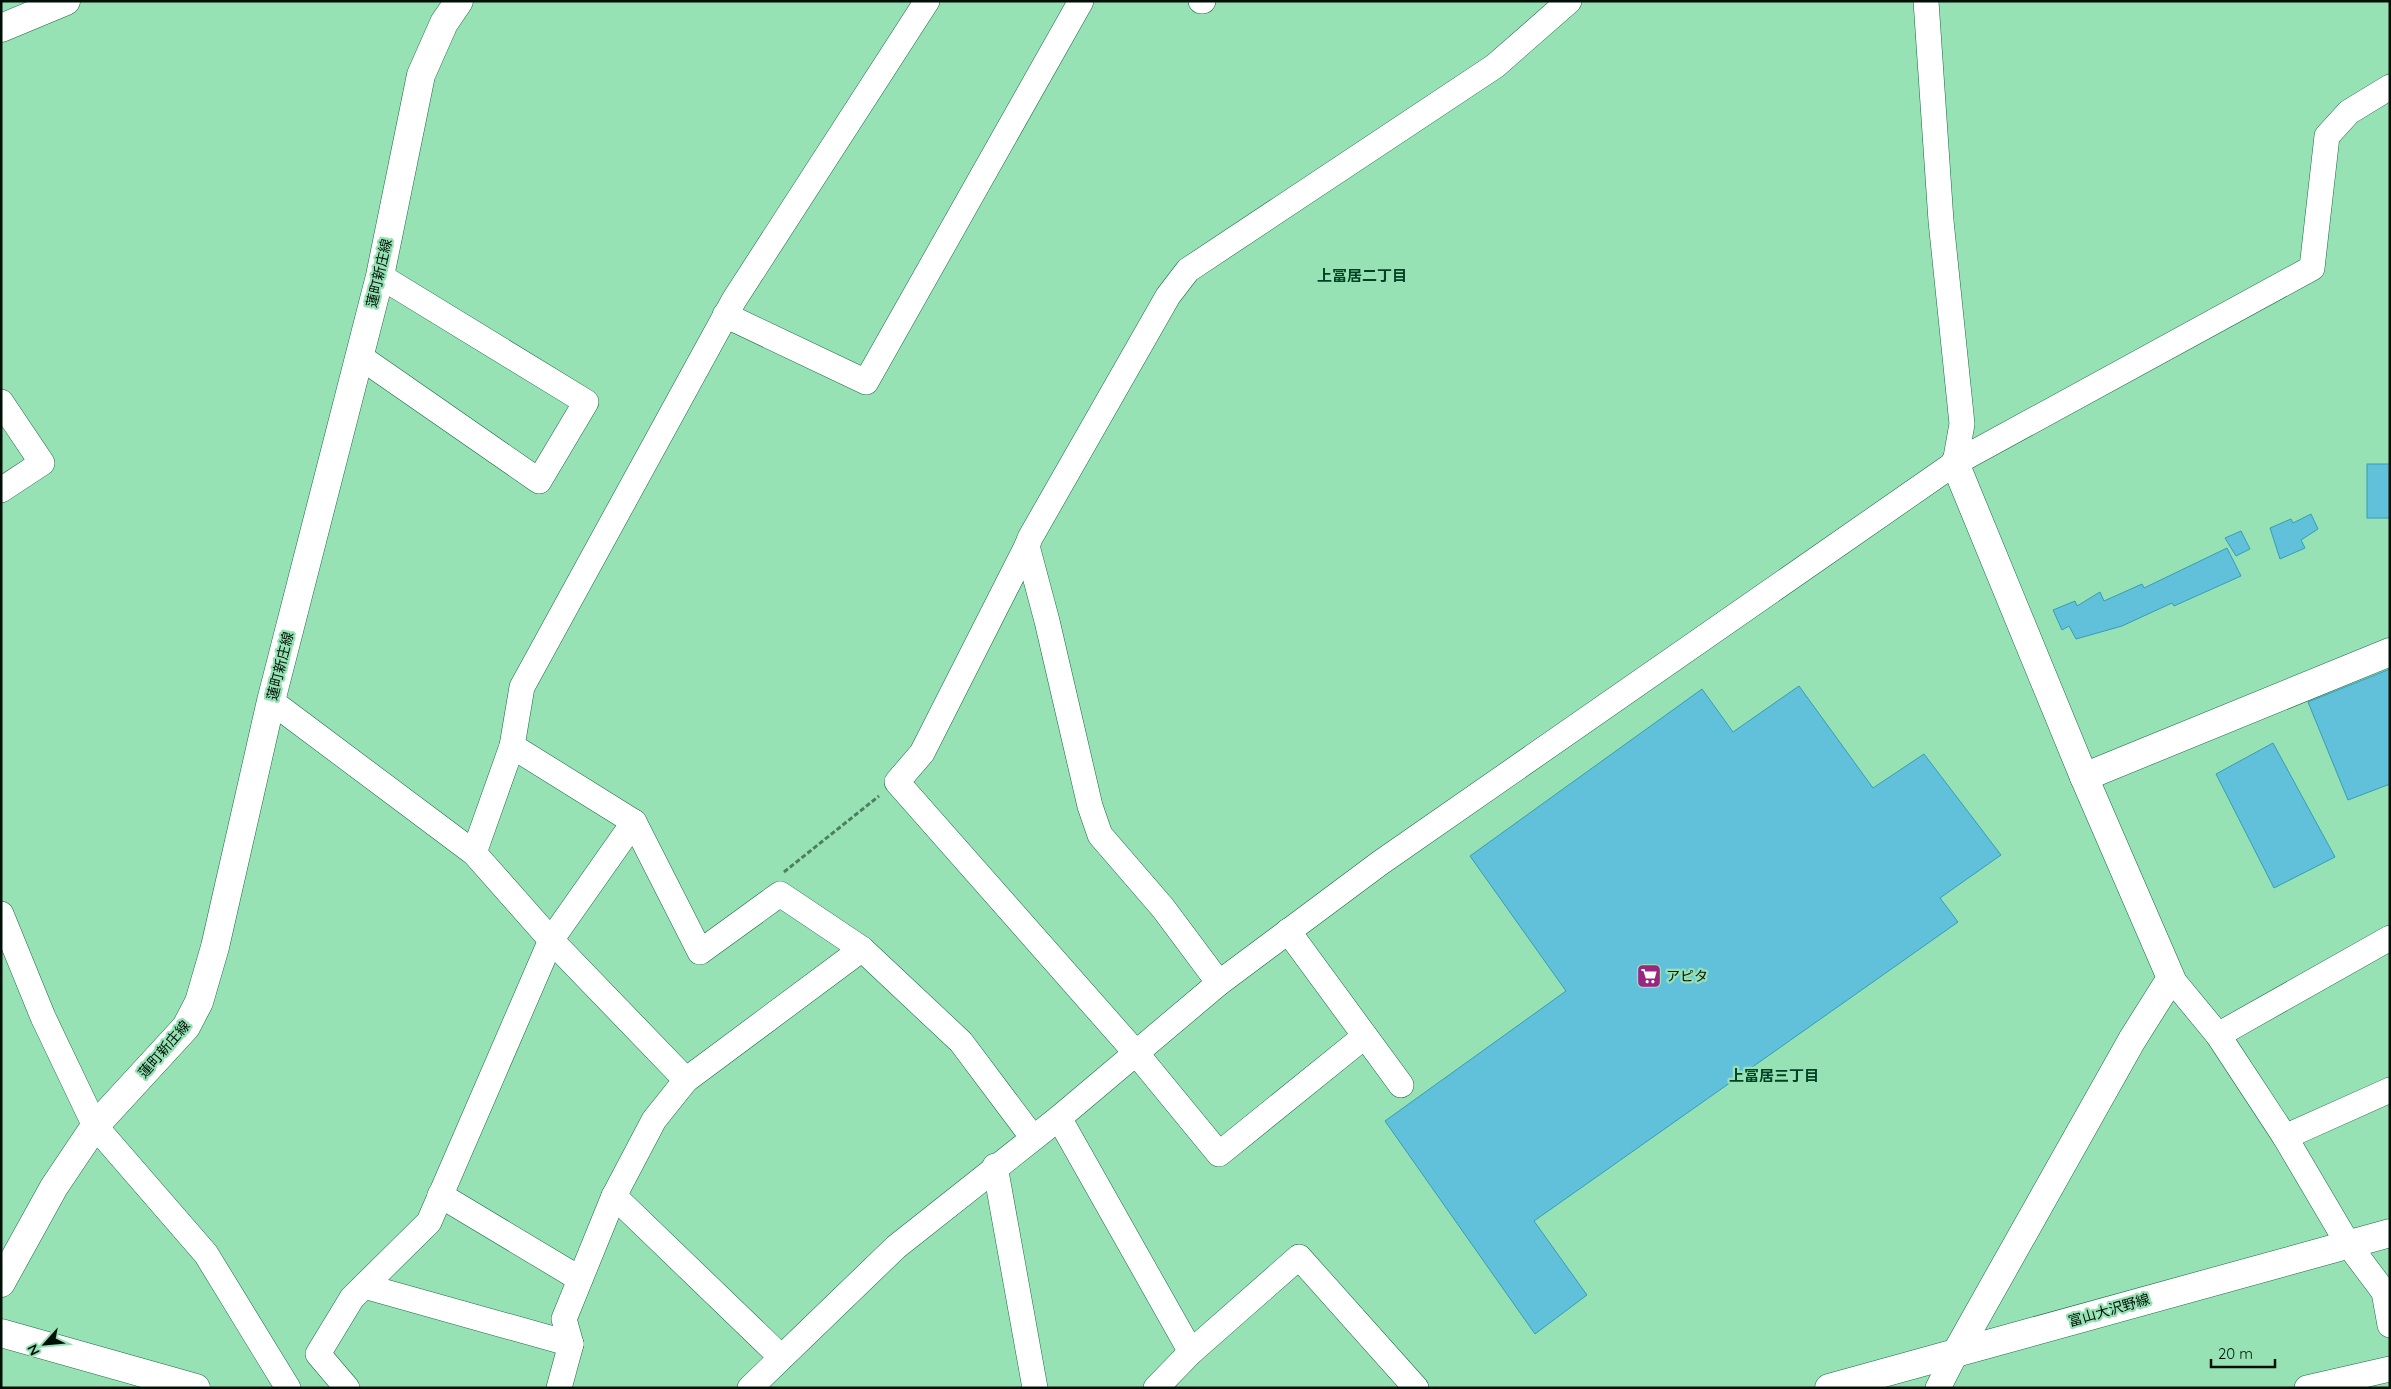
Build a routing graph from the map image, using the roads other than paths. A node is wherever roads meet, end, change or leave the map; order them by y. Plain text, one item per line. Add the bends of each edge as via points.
1 (66, 1) edge
2 (459, 1) edge
3 (927, 1) edge
4 (1081, 1) edge
5 (1569, 1) edge
6 (1926, 1) edge
7 (1, 28) edge
8 (2390, 87) edge
9 (380, 276) junction
10 (725, 315) junction
11 (359, 356) junction
12 (1, 402) edge
13 (1955, 463) junction
14 (1, 490) edge
15 (1027, 546) junction
16 (2390, 652) edge
17 (271, 701) junction
18 (512, 746) junction
19 (2084, 778) junction
20 (634, 822) junction
21 (474, 852) junction
22 (1, 914) edge
23 (1288, 931) junction
24 (2390, 938) edge
25 (551, 940) junction
26 (862, 949) junction
27 (2171, 978) junction
28 (1219, 983) junction
29 (2218, 1035) junction
30 (1366, 1036) junction
31 (1136, 1053) junction
32 (686, 1080) junction
33 (1401, 1084) dead end
34 (2390, 1090) edge
35 (1059, 1118) junction
36 (95, 1126) junction
37 (2285, 1137) junction
38 (1033, 1138) junction
39 (995, 1166) junction
40 (440, 1195) junction
41 (614, 1196) junction
42 (2390, 1233) edge
43 (2348, 1244) junction
44 (580, 1279) junction
45 (1, 1283) edge
46 (364, 1286) junction
47 (2390, 1325) edge
48 (1, 1333) edge
49 (571, 1344) junction
50 (1191, 1352) junction
51 (1956, 1353) junction
52 (781, 1357) junction
53 (2390, 1369) edge
54 (196, 1388) edge
55 (288, 1388) edge
56 (347, 1388) edge
57 (559, 1388) edge
58 (750, 1388) edge
59 (1035, 1388) edge
60 (1156, 1388) edge
61 (1416, 1388) edge
62 (1829, 1388) edge
63 (1938, 1388) edge
64 (2308, 1388) edge

1 - 7 main road
2 - 9 main road, 蓮町新庄線 via 444,23 421,75
3 - 10 street
4 - 10 street via 866,382
5 - 15 street via 1495,66 1188,270 1168,296
6 - 13 street via 1941,221 1962,424
8 - 13 street via 2349,112 2327,136 2312,268
9 - 11 main road, 蓮町新庄線
9 - 11 street via 586,402 539,481
10 - 18 street via 522,686
11 - 17 main road, 蓮町新庄線
12 - 14 street via 42,463
13 - 19 main road
13 - 23 street via 1380,863
15 - 28 street via 1090,806 1100,835 1163,908
15 - 31 street via 922,754 897,782
16 - 19 main road
17 - 21 street
17 - 36 main road, 蓮町新庄線 via 215,947 199,1002 186,1027
18 - 20 street
18 - 21 street
19 - 27 main road
20 - 25 street
20 - 26 street via 700,952 780,894
21 - 25 street
22 - 36 street via 43,1017
23 - 28 street
23 - 30 street
24 - 29 street
25 - 32 street
25 - 40 street
26 - 32 street
26 - 38 street via 961,1042
27 - 29 street
27 - 51 main road via 2132,1040
28 - 31 street
29 - 37 street
30 - 31 street via 1219,1154
30 - 33 street
31 - 35 street
32 - 41 street via 654,1120
34 - 37 street
35 - 38 street
35 - 50 street
36 - 45 main road, 蓮町新庄線 via 54,1187
36 - 55 street via 206,1254
37 - 43 street
38 - 39 street
39 - 52 street via 896,1246
39 - 59 street
40 - 44 street
40 - 46 street via 429,1222
41 - 44 street
41 - 52 street
42 - 43 main road, 富山大沢野線
43 - 47 street via 2384,1292
43 - 51 main road, 富山大沢野線
44 - 49 street via 564,1319
46 - 49 street
46 - 56 street via 352,1298 318,1354
48 - 54 main road
49 - 57 street
50 - 60 street
50 - 61 street via 1299,1257
51 - 62 main road, 富山大沢野線
51 - 63 street
52 - 58 street
53 - 64 street

